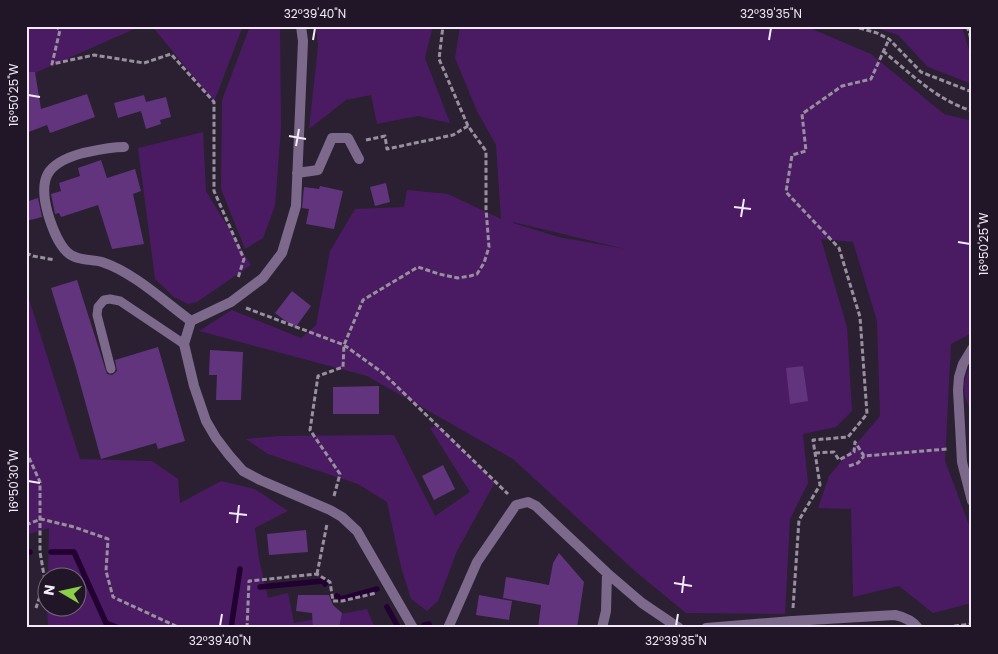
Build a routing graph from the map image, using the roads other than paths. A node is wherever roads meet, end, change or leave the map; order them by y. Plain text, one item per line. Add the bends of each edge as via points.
1 (301, 26) edge
2 (124, 147) dead end
3 (359, 158) road end
4 (297, 174) junction
5 (191, 321) junction
6 (184, 344) junction
7 (972, 349) edge
8 (111, 369) dead end
9 (972, 501) edge
10 (607, 573) junction
11 (413, 628) edge
12 (448, 628) edge
13 (602, 628) edge
14 (679, 628) edge
15 (706, 628) edge
16 (918, 628) edge

1 - 4 street
2 - 5 street via 108,147 65,158 56,164 47,174 44,185 51,224 60,243 74,257 103,262 123,272
3 - 4 street via 348,138 332,138 318,170
4 - 5 street via 296,206 282,253 263,278 231,302
5 - 6 street
6 - 8 lane via 120,301 104,300 97,315
6 - 11 street via 206,421 228,455 243,471 330,510 357,531
7 - 9 street via 959,377 958,390 964,476
10 - 12 street via 536,506 520,503 477,562
10 - 13 street
10 - 14 street via 642,603
15 - 16 street via 895,615 907,618

